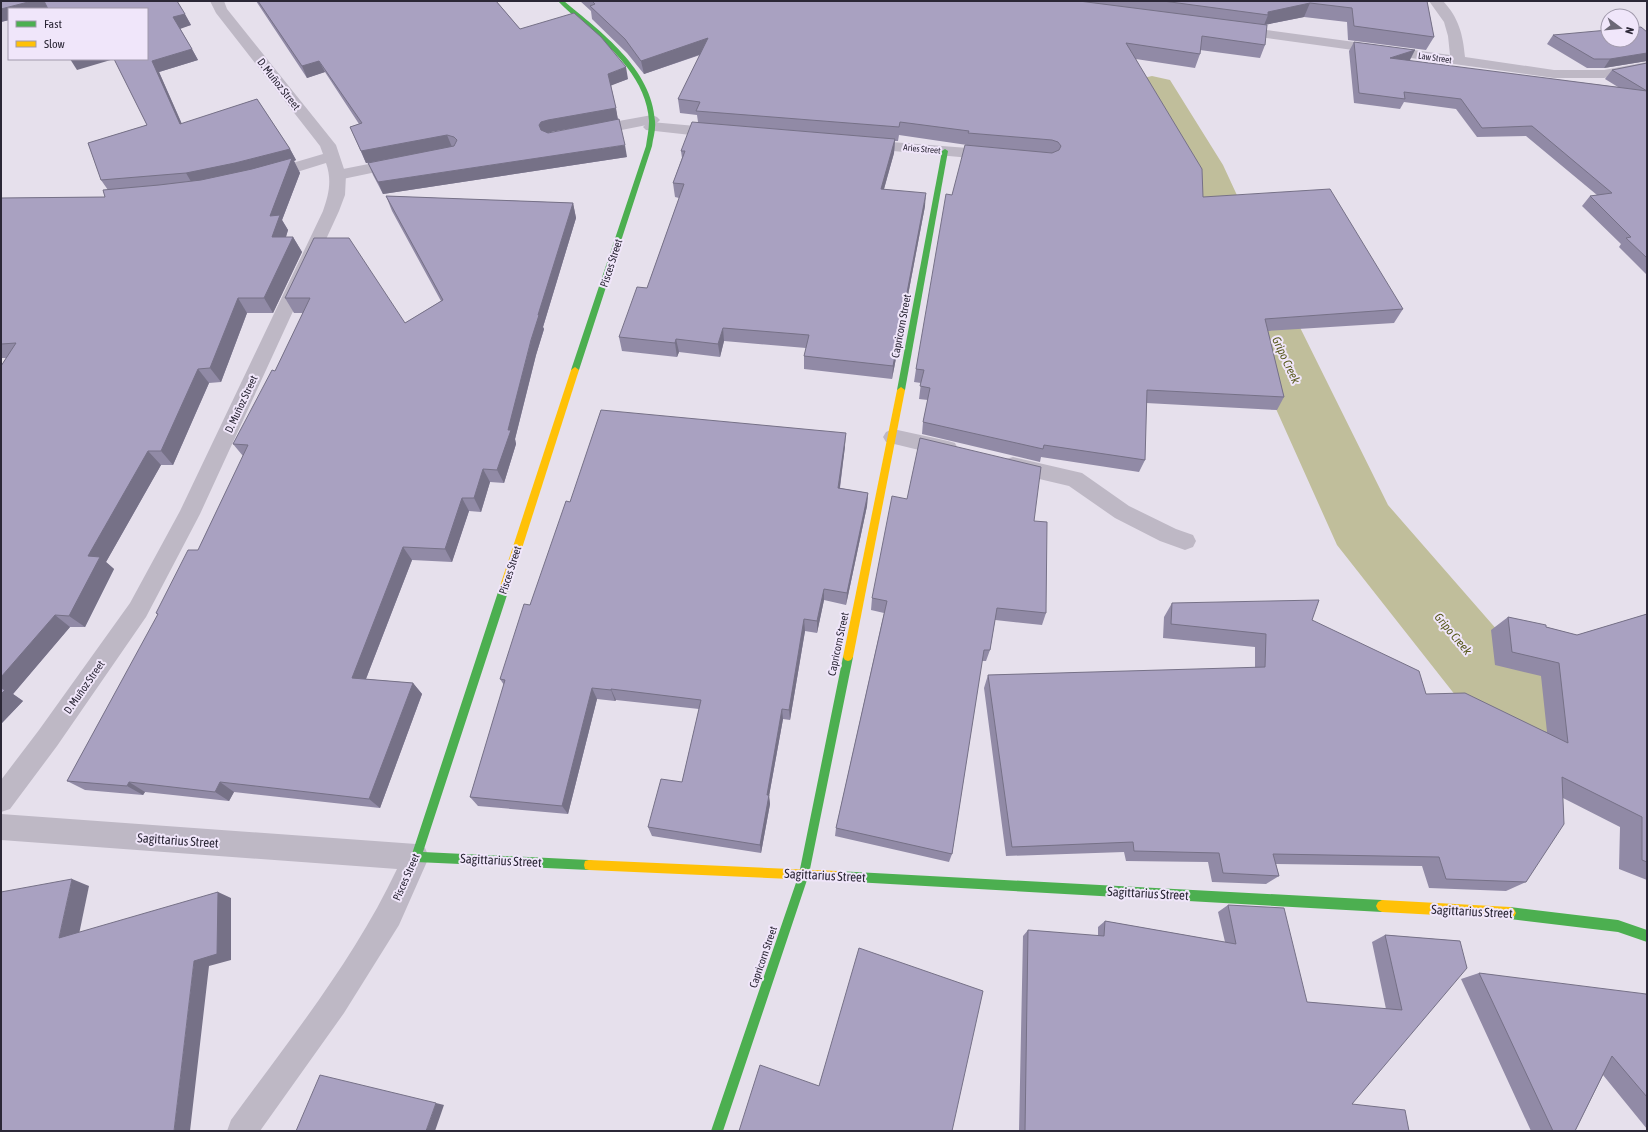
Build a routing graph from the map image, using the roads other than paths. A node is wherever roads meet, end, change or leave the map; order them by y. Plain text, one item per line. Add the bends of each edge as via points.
1 (217, 1) edge
2 (560, 1) edge
3 (1436, 1) edge
4 (1226, 29) edge
5 (1458, 62) junction
6 (1647, 66) edge
7 (652, 124) junction
8 (574, 134) edge
9 (730, 134) edge
10 (850, 143) edge
11 (945, 151) junction
12 (332, 156) junction
13 (1004, 156) edge
14 (414, 160) edge
15 (338, 175) junction
16 (251, 180) edge
17 (892, 437) junction
18 (970, 454) edge
19 (992, 460) edge
20 (1185, 541) dead end
21 (1, 800) edge
22 (1, 827) edge
23 (416, 856) junction
24 (804, 874) junction
25 (1647, 936) edge
26 (242, 1131) edge
27 (717, 1131) edge

1 - 12 street, D. Muñoz Street via 328,145
2 - 7 street, Pisces Street via 618,53 648,97
3 - 5 street via 1447,12 1454,25
4 - 5 street, Law Street
5 - 6 street, Law Street via 1554,74 1604,74
7 - 8 street
7 - 9 street
7 - 23 street, Pisces Street via 646,154
10 - 11 street, Aries Street
11 - 13 street, Aries Street
11 - 17 street, Capricorn Street
12 - 15 street, D. Muñoz Street
12 - 16 street
14 - 15 street
15 - 21 street, D. Muñoz Street via 337,195 331,211 186,520 138,610
17 - 18 street
17 - 24 street, Capricorn Street
19 - 20 street via 1075,479 1122,512
22 - 23 street, Sagittarius Street
23 - 24 street, Sagittarius Street
23 - 26 street, Pisces Street via 389,915 334,1003
24 - 25 street, Sagittarius Street via 1528,914 1618,926
24 - 27 street, Capricorn Street

